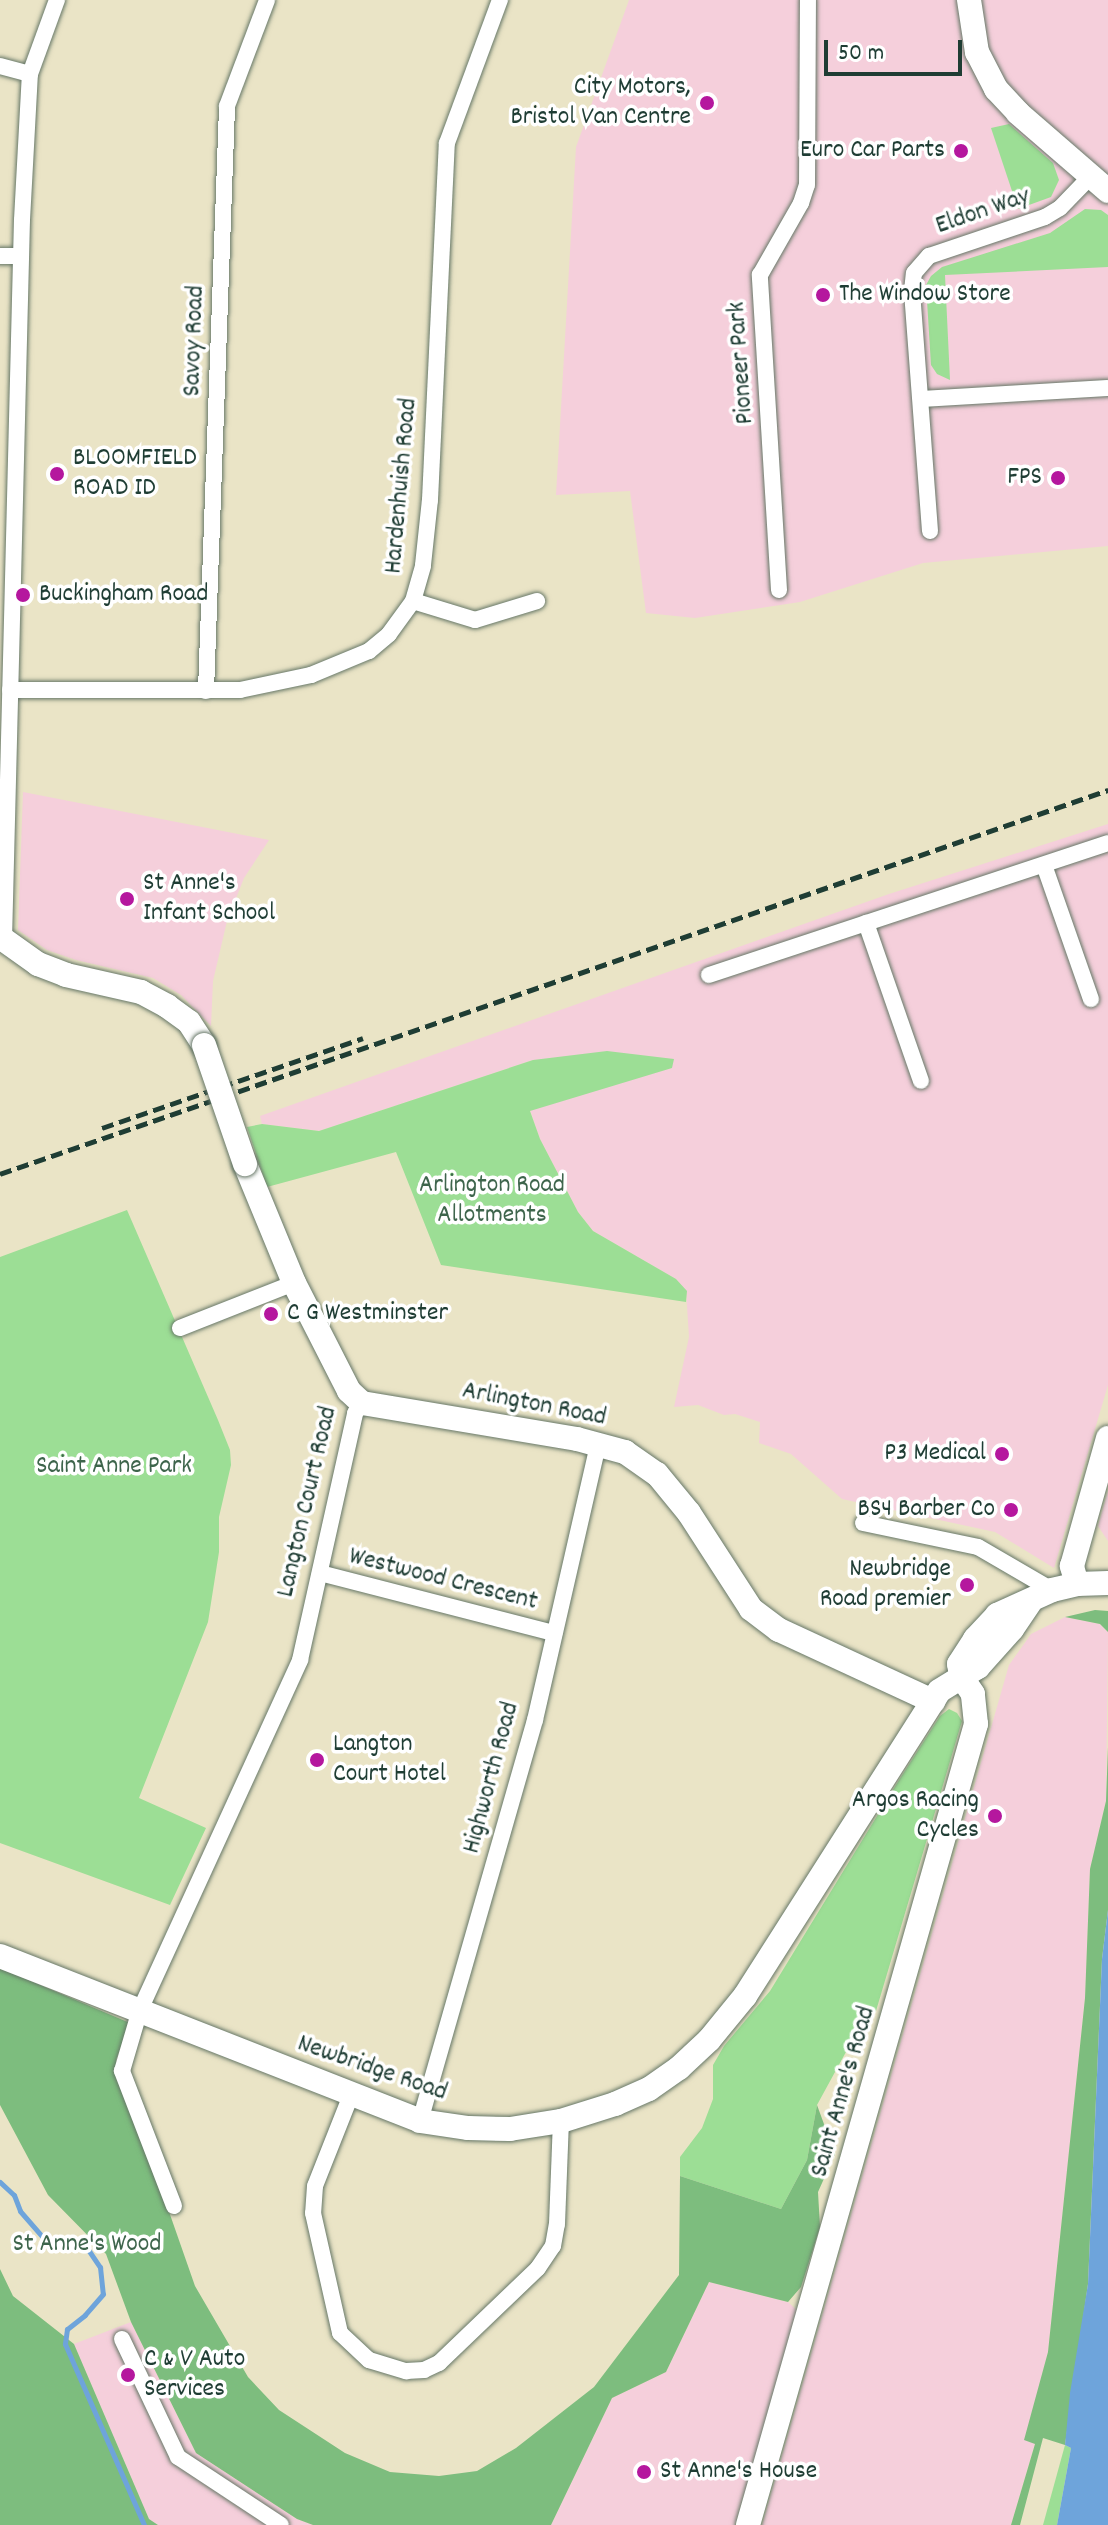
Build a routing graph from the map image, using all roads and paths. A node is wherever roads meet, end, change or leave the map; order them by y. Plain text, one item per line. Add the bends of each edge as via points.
1 (57, 0) edge
2 (267, 0) edge
3 (500, 0) edge
4 (808, 0) edge
5 (969, 0) edge
6 (0, 66) edge
7 (30, 74) junction
8 (1100, 184) edge
9 (0, 256) edge
10 (21, 256) junction
11 (1108, 388) edge
12 (921, 399) junction
13 (8, 521) edge
14 (930, 531) dead end
15 (779, 590) dead end
16 (413, 601) junction
17 (537, 601) dead end
18 (10, 690) junction
19 (206, 691) junction
20 (1108, 843) edge
21 (1044, 865) junction
22 (866, 923) junction
23 (1, 941) edge
24 (709, 975) dead end
25 (1091, 999) dead end
26 (921, 1081) dead end
27 (294, 1283) junction
28 (180, 1328) dead end
29 (362, 1403) junction
30 (1108, 1438) edge
31 (598, 1444) junction
32 (863, 1523) dead end
33 (320, 1573) junction
34 (1108, 1583) edge
35 (1077, 1584) junction
36 (1052, 1590) junction
37 (554, 1633) junction
38 (961, 1676) junction
39 (933, 1701) junction
40 (0, 1956) edge
41 (140, 2010) junction
42 (351, 2095) junction
43 (420, 2121) junction
44 (561, 2121) junction
45 (174, 2206) dead end
46 (122, 2339) dead end
47 (281, 2525) edge
48 (748, 2525) edge

1 - 7 street
2 - 19 street, Savoy Road via 227,106
3 - 16 street, Hardenhuish Road via 447,143 430,500
4 - 15 street, Pioneer Park via 807,185 760,275
5 - 8 street via 977,52 996,89
6 - 7 street
7 - 10 street
8 - 12 street, Eldon Way via 1045,217 929,256 914,273
9 - 10 street
10 - 13 street
11 - 12 street
12 - 14 street, Eldon Way
13 - 18 street
16 - 17 street via 475,620
16 - 19 street, Hardenhuish Road via 389,634 349,661 240,690
18 - 19 street, Hardenhuish Road
18 - 23 street
20 - 21 street
21 - 22 street
21 - 25 street
22 - 24 street
22 - 26 street
23 - 27 street, Langton Court Road, bridge via 66,975 141,992 189,1022 204,1045
27 - 28 street
27 - 29 street, Langton Court Road via 349,1391
29 - 31 street, Arlington Road
29 - 33 street, Langton Court Road via 355,1413
30 - 35 street via 1072,1566
31 - 37 street, Highworth Road
31 - 39 street, Arlington Road via 625,1452 657,1474 751,1609 769,1623
32 - 36 street via 978,1547
33 - 37 street, Westwood Crescent
33 - 41 street, Langton Court Road via 300,1660
34 - 35 street, Newbridge Road
35 - 36 street, Newbridge Road
36 - 38 street, Newbridge Road via 1030,1602 978,1667
37 - 43 street, Highworth Road via 535,1720
38 - 39 street, Newbridge Road
38 - 48 street, Saint Anne's Road via 976,1705 976,1724
39 - 44 street, Newbridge Road via 745,1996 709,2040 649,2089
40 - 41 street, Newbridge Road
41 - 42 street, Newbridge Road
41 - 45 street, Langton Court Road via 122,2071
42 - 43 street, Newbridge Road
42 - 44 street via 315,2186 313,2213 340,2333 369,2360 406,2371 439,2363 538,2268 553,2246
43 - 44 street, Newbridge Road via 510,2129
46 - 47 street via 178,2457

